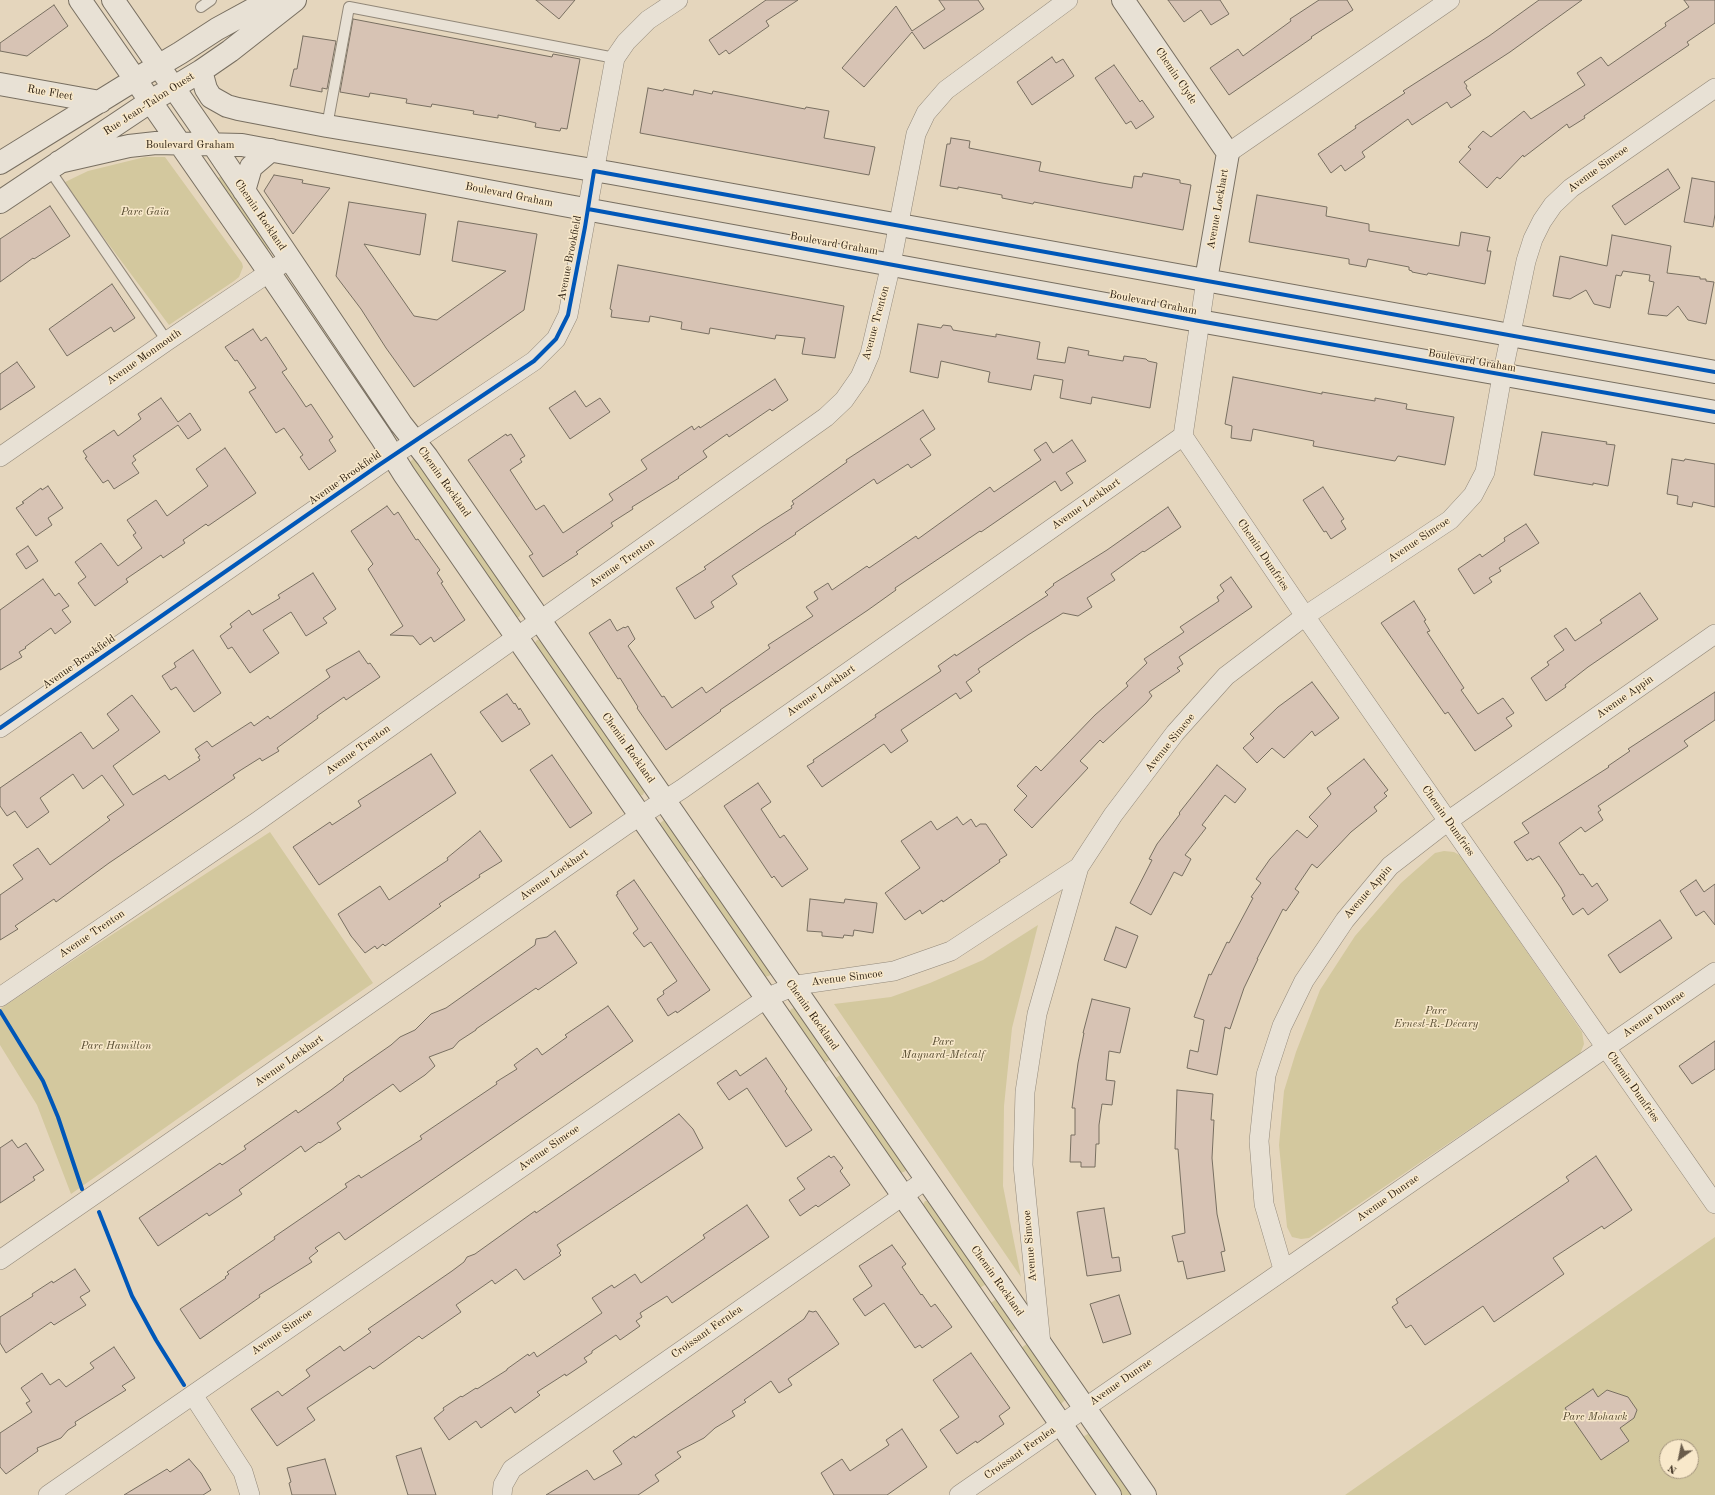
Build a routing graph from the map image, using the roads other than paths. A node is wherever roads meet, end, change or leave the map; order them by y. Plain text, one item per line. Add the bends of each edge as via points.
1 (80, 0) edge
2 (113, 0) edge
3 (211, 0) edge
4 (270, 0) edge
5 (295, 0) edge
6 (678, 0) edge
7 (1068, 0) edge
8 (1123, 0) edge
9 (1450, 0) edge
10 (201, 7) dead end
11 (615, 58) junction
12 (159, 66) junction
13 (201, 71) junction
14 (136, 79) junction
15 (0, 84) edge
16 (174, 88) junction
17 (1715, 88) edge
18 (151, 101) junction
19 (100, 102) junction
20 (248, 112) junction
21 (327, 126) junction
22 (180, 143) junction
23 (212, 143) junction
24 (242, 144) junction
25 (271, 150) junction
26 (1228, 153) junction
27 (0, 163) edge
28 (54, 166) junction
29 (594, 171) junction
30 (244, 191) junction
31 (0, 202) edge
32 (588, 209) junction
33 (898, 225) junction
34 (289, 259) junction
35 (891, 264) junction
36 (268, 273) junction
37 (1206, 280) junction
38 (1199, 321) junction
39 (1511, 335) junction
40 (167, 341) junction
41 (1715, 372) edge
42 (1502, 376) junction
43 (1715, 412) edge
44 (1183, 436) junction
45 (415, 441) junction
46 (392, 456) junction
47 (0, 457) edge
48 (1305, 616) junction
49 (540, 621) junction
50 (1715, 634) edge
51 (516, 637) junction
52 (0, 728) edge
53 (664, 800) junction
54 (640, 816) junction
55 (1448, 821) junction
56 (1079, 867) junction
57 (1715, 972) edge
58 (792, 986) junction
59 (0, 996) edge
60 (767, 999) junction
61 (1606, 1047) junction
62 (927, 1180) junction
63 (903, 1196) junction
64 (1715, 1204) edge
65 (0, 1260) edge
66 (1283, 1270) junction
67 (1040, 1344) junction
68 (193, 1395) junction
69 (1084, 1407) junction
70 (1061, 1424) junction
71 (48, 1495) edge
72 (250, 1495) edge
73 (502, 1495) edge
74 (959, 1495) edge
75 (1110, 1495) edge
76 (1145, 1495) edge

1 - 14 street
2 - 12 street, Chemin Rockland
3 - 10 lane
4 - 12 street via 217,29
5 - 13 street, Rue Jean-Talon Ouest
6 - 11 street, Avenue Brookfield via 648,20 626,42
7 - 33 street, Avenue Trenton via 946,90 926,113 916,134
8 - 26 street, Chemin Clyde
9 - 26 street, Avenue Lockhart
11 - 21 lane via 349,7
11 - 29 street, Avenue Brookfield
12 - 14 street
12 - 16 street, Chemin Rockland
13 - 16 street, Rue Jean-Talon Ouest
13 - 20 street via 211,97 227,106
14 - 18 street
14 - 19 street
15 - 19 street, Rue Fleet
16 - 18 street, Rue Jean-Talon Ouest
16 - 23 street, Chemin Rockland
17 - 39 street, Avenue Simcoe via 1571,188 1553,205 1533,239
18 - 22 street
18 - 28 street, Rue Jean-Talon Ouest
19 - 27 street
20 - 21 street
20 - 24 street
21 - 29 street
22 - 23 street, Boulevard Graham
22 - 28 street, Boulevard Graham via 129,146
22 - 36 street
23 - 24 street, Boulevard Graham
23 - 30 street, Chemin Rockland
24 - 25 street, Boulevard Graham
25 - 30 street via 251,167
25 - 32 street, Boulevard Graham
26 - 37 street, Avenue Lockhart
28 - 31 street, Rue Jean-Talon Ouest
28 - 40 lane
29 - 32 street, Avenue Brookfield
29 - 33 street
30 - 34 street, Chemin Rockland
32 - 35 street, Boulevard Graham
32 - 45 street, Avenue Brookfield via 568,315 556,339 534,361
33 - 35 street, Avenue Trenton
33 - 37 street
34 - 36 street, Avenue Monmouth
34 - 45 street, Chemin Rockland
35 - 38 street, Boulevard Graham
35 - 49 street, Avenue Trenton via 870,354 860,377 844,400 826,417
36 - 40 street, Avenue Monmouth
36 - 46 street
37 - 38 street, Avenue Lockhart
37 - 39 street
38 - 42 street, Boulevard Graham
38 - 44 street, Avenue Lockhart
39 - 41 street
39 - 42 street, Avenue Simcoe
40 - 47 street, Avenue Monmouth
42 - 43 street, Boulevard Graham
42 - 48 street, Avenue Simcoe via 1485,472 1473,495 1450,520
44 - 48 street, Chemin Dumfries
44 - 53 street, Avenue Lockhart
45 - 46 street, Avenue Brookfield
45 - 49 street, Chemin Rockland
46 - 51 street
46 - 52 street, Avenue Brookfield
48 - 55 street, Chemin Dumfries
48 - 56 street, Avenue Simcoe via 1226,676 1175,733 1113,815
49 - 51 street, Avenue Trenton
49 - 53 street, Chemin Rockland
50 - 55 street, Avenue Appin
51 - 54 street
51 - 59 street, Avenue Trenton via 245,830
53 - 54 street, Avenue Lockhart
53 - 58 street, Chemin Rockland
54 - 60 street
54 - 65 street, Avenue Lockhart
55 - 61 street, Chemin Dumfries
55 - 66 street, Avenue Appin via 1390,866 1345,920 1304,981 1282,1026 1266,1075 1259,1141 1264,1204
56 - 58 street, Avenue Simcoe via 950,951 894,971
56 - 67 street, Avenue Simcoe via 1037,1014 1026,1092 1023,1166
57 - 61 street, Avenue Dunrae
58 - 60 street, Avenue Simcoe
58 - 62 street, Chemin Rockland
60 - 63 street
60 - 68 street, Avenue Simcoe
61 - 64 street, Chemin Dumfries
61 - 66 street, Avenue Dunrae
62 - 63 street, Croissant Fernlea
62 - 67 street, Chemin Rockland
63 - 70 street
63 - 73 street, Croissant Fernlea via 512,1468 503,1485
66 - 69 street, Avenue Dunrae
67 - 69 street, Chemin Rockland
68 - 71 street, Avenue Simcoe
68 - 72 street via 243,1472
69 - 70 street, Avenue Dunrae
69 - 76 street, Chemin Rockland
70 - 74 street, Croissant Fernlea
70 - 75 street

